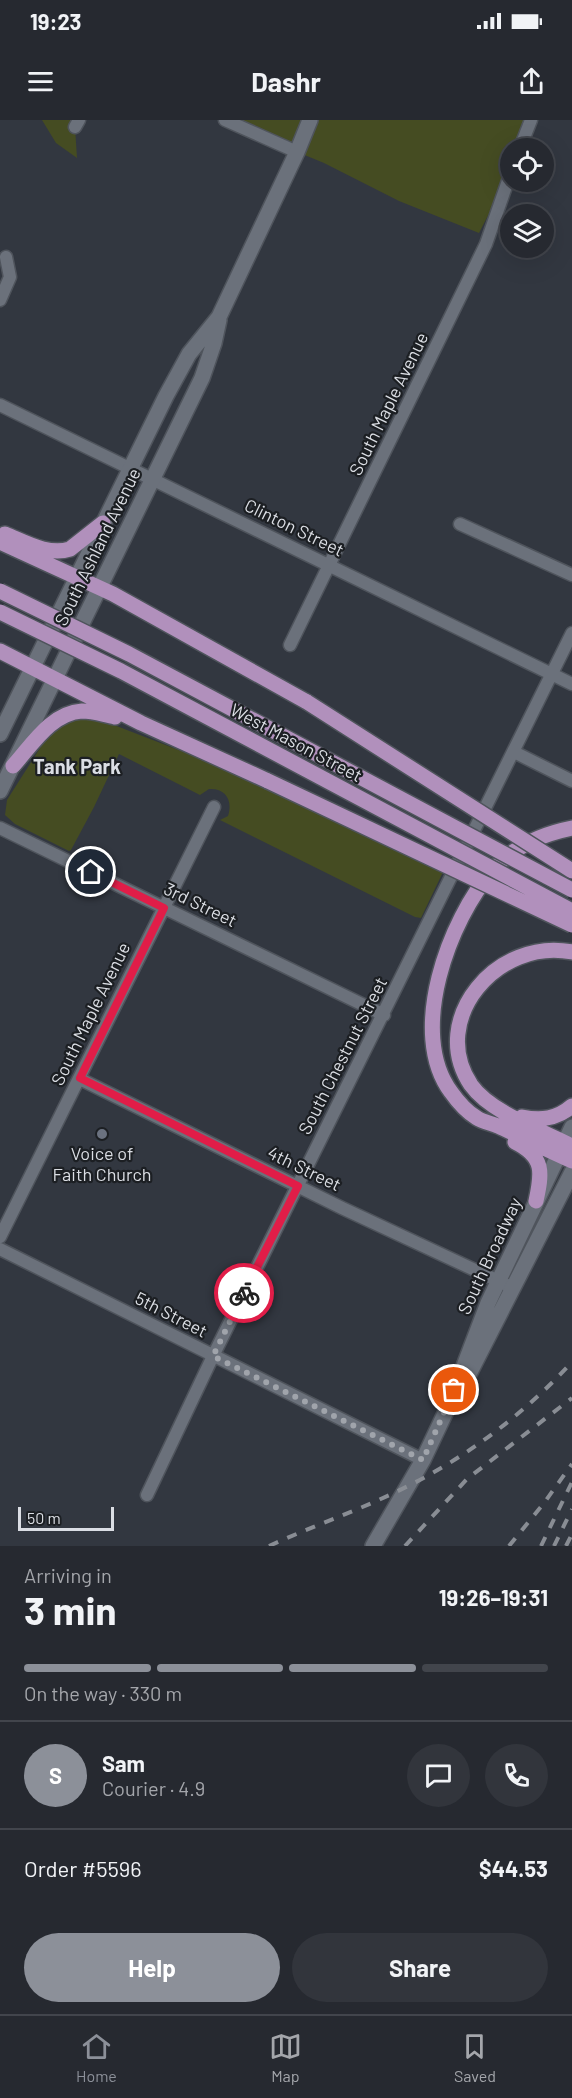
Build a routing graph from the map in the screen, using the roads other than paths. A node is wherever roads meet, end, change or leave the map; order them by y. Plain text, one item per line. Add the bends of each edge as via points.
1 (225, 120) edge
2 (310, 120) edge
3 (531, 120) edge
4 (524, 138) edge
5 (297, 152) junction
6 (504, 192) edge
7 (6, 257) dead end
8 (0, 300) edge
9 (219, 317) junction
10 (0, 405) edge
11 (130, 468) junction
12 (153, 479) junction
13 (103, 523) junction
14 (460, 524) dead end
15 (0, 532) edge
16 (0, 542) edge
17 (330, 566) junction
18 (572, 575) edge
19 (77, 576) junction
20 (100, 588) junction
21 (0, 591) edge
22 (0, 612) edge
23 (572, 633) edge
24 (291, 645) dead end
25 (0, 651) edge
26 (32, 669) junction
27 (552, 675) junction
28 (54, 680) junction
29 (572, 684) edge
30 (141, 723) junction
31 (0, 734) edge
32 (514, 752) junction
33 (13, 766) junction
34 (572, 781) edge
35 (0, 791) edge
36 (214, 807) dead end
37 (0, 828) edge
38 (572, 828) edge
39 (572, 870) edge
40 (572, 890) edge
41 (164, 908) junction
42 (572, 911) edge
43 (572, 925) edge
44 (572, 952) edge
45 (384, 1015) junction
46 (80, 1078) junction
47 (572, 1106) edge
48 (495, 1107) junction
49 (478, 1118) junction
50 (572, 1127) edge
51 (567, 1151) edge
52 (572, 1172) edge
53 (298, 1186) junction
54 (536, 1201) junction
55 (0, 1237) edge
56 (0, 1249) edge
57 (498, 1281) junction
58 (513, 1288) junction
59 (213, 1356) junction
60 (450, 1403) junction
61 (423, 1460) junction
62 (147, 1495) dead end
63 (373, 1546) edge

1 - 5 street
2 - 5 main road, South Ashland Avenue
3 - 4 street
5 - 9 main road, South Ashland Avenue
6 - 17 street, South Maple Avenue via 486,244
7 - 8 street via 10,277
9 - 11 main road, South Ashland Avenue via 184,363
9 - 12 main road, South Ashland Avenue via 205,372
10 - 11 street, Clinton Street
11 - 12 street, Clinton Street
11 - 13 main road, South Ashland Avenue
12 - 17 street, Clinton Street
12 - 20 main road, South Ashland Avenue
13 - 15 main road via 63,551 51,551
13 - 19 main road, South Ashland Avenue
14 - 18 street
16 - 19 main road
17 - 24 street, South Maple Avenue
17 - 27 street, Clinton Street
19 - 20 main road
19 - 26 main road, South Ashland Avenue
20 - 28 main road, South Ashland Avenue
20 - 39 main road, bridge via 307,702
21 - 40 main road, West Mason Street, bridge via 129,654
22 - 42 main road, West Mason Street, bridge via 121,671
23 - 27 street, South Chestnut Street
25 - 26 main road
26 - 28 main road
26 - 31 main road, South Ashland Avenue
27 - 29 street, Clinton Street
27 - 32 street, South Chestnut Street
28 - 30 main road
28 - 33 main road, South Ashland Avenue
30 - 33 main road via 95,712 74,712 48,727
30 - 43 main road, bridge
32 - 34 street
32 - 45 street, South Chestnut Street
33 - 35 main road, South Ashland Avenue
36 - 41 street, South Maple Avenue
37 - 41 street, 3rd Street
38 - 49 main road via 533,840 492,870 462,917 441,969 432,1016 436,1058 450,1091
41 - 45 street, 3rd Street
41 - 46 street, South Maple Avenue
44 - 48 main road via 523,955 504,964 480,983 469,1001 462,1018 459,1052 469,1082
45 - 53 street, South Chestnut Street
46 - 53 street, 4th Street
46 - 55 street, South Maple Avenue
47 - 48 main road via 544,1119
48 - 51 main road
49 - 51 main road
49 - 54 main road via 536,1157 540,1170
50 - 51 main road, South Broadway
51 - 54 main road, South Broadway
52 - 58 main road, South Broadway
53 - 57 street, 4th Street
53 - 59 street, South Chestnut Street
54 - 57 main road, South Broadway
56 - 59 street, 5th Street
57 - 58 street, 4th Street
57 - 60 main road, South Broadway
58 - 60 main road, South Broadway
59 - 61 street, 5th Street
59 - 62 street, South Chestnut Street
60 - 61 main road, South Broadway
61 - 63 main road, South Broadway

